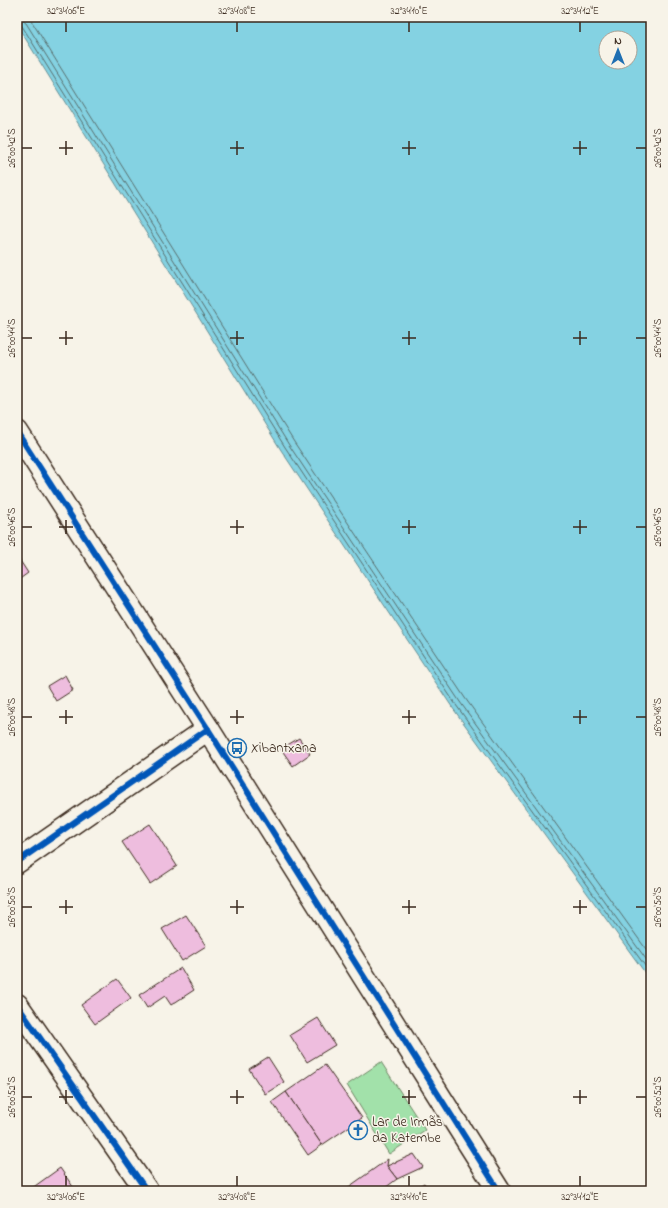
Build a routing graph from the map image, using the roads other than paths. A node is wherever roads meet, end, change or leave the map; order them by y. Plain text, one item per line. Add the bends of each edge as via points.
1 (17, 432) edge
2 (208, 729) junction
3 (17, 862) edge
4 (17, 1005) edge
5 (147, 1191) edge
6 (500, 1191) edge

1 - 2 street
2 - 3 street
2 - 6 street
4 - 5 street

